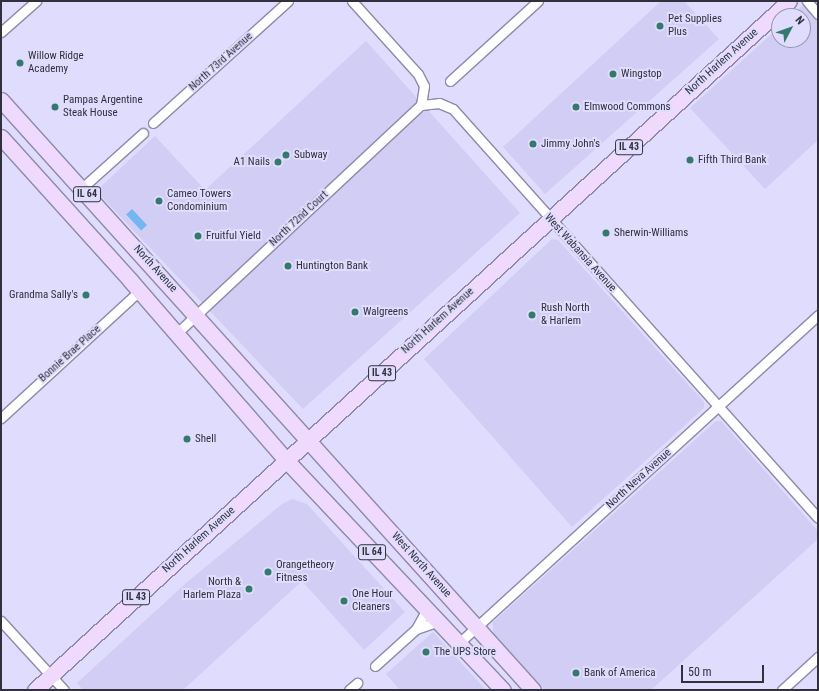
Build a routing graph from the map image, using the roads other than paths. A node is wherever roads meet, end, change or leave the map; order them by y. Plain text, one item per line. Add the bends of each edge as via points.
1 (36, 1) edge
2 (288, 1) edge
3 (352, 1) edge
4 (538, 1) edge
5 (789, 1) edge
6 (807, 1) edge
7 (818, 14) edge
8 (1, 32) edge
9 (450, 81) dead end
10 (1, 100) edge
11 (422, 105) junction
12 (153, 123) dead end
13 (143, 133) dead end
14 (1, 137) edge
15 (82, 188) junction
16 (550, 219) junction
17 (139, 291) junction
18 (196, 314) junction
19 (818, 315) edge
20 (176, 334) junction
21 (718, 406) junction
22 (1, 418) edge
23 (308, 440) junction
24 (286, 460) junction
25 (818, 518) edge
26 (427, 609) junction
27 (1, 621) edge
28 (439, 621) junction
29 (477, 627) junction
30 (416, 629) junction
31 (460, 642) junction
32 (818, 657) edge
33 (375, 666) dead end
34 (51, 676) junction
35 (357, 683) dead end
36 (35, 690) edge
37 (64, 690) edge
38 (349, 690) edge
39 (504, 690) edge
40 (533, 690) edge
41 (782, 690) edge

1 - 8 street
2 - 12 street, North 73rd Avenue
3 - 11 street via 418,74 424,86
4 - 9 street
5 - 16 main road, North Harlem Avenue / IL 43
6 - 7 street
10 - 15 main road, North Avenue / IL 64
11 - 16 street, West Wabansia Avenue via 439,103 453,109
11 - 18 street, North 72nd Court
13 - 15 street
14 - 17 main road, IL 64
15 - 18 main road, North Avenue / IL 64
16 - 21 street, West Wabansia Avenue
16 - 23 main road, North Harlem Avenue / IL 43
17 - 20 main road, IL 64
17 - 22 street, Bonnie Brae Place
18 - 20 street, North 72nd Court
18 - 23 main road, North Avenue / IL 64
19 - 21 street, North Neva Avenue
20 - 24 main road, IL 64
21 - 25 street, West Wabansia Avenue
21 - 29 street, North Neva Avenue
23 - 24 main road, North Harlem Avenue / IL 43
23 - 29 main road, West North Avenue / IL 64
24 - 26 main road, IL 64
24 - 34 main road, North Harlem Avenue / IL 43
26 - 28 main road, IL 64
26 - 30 street
27 - 34 street
28 - 30 street
28 - 31 main road, IL 64
29 - 31 street, North Neva Avenue
29 - 40 main road, West North Avenue / IL 64
30 - 33 street
31 - 39 main road, IL 64
32 - 41 street
34 - 36 main road, North Harlem Avenue / IL 43
34 - 37 street
35 - 38 street

